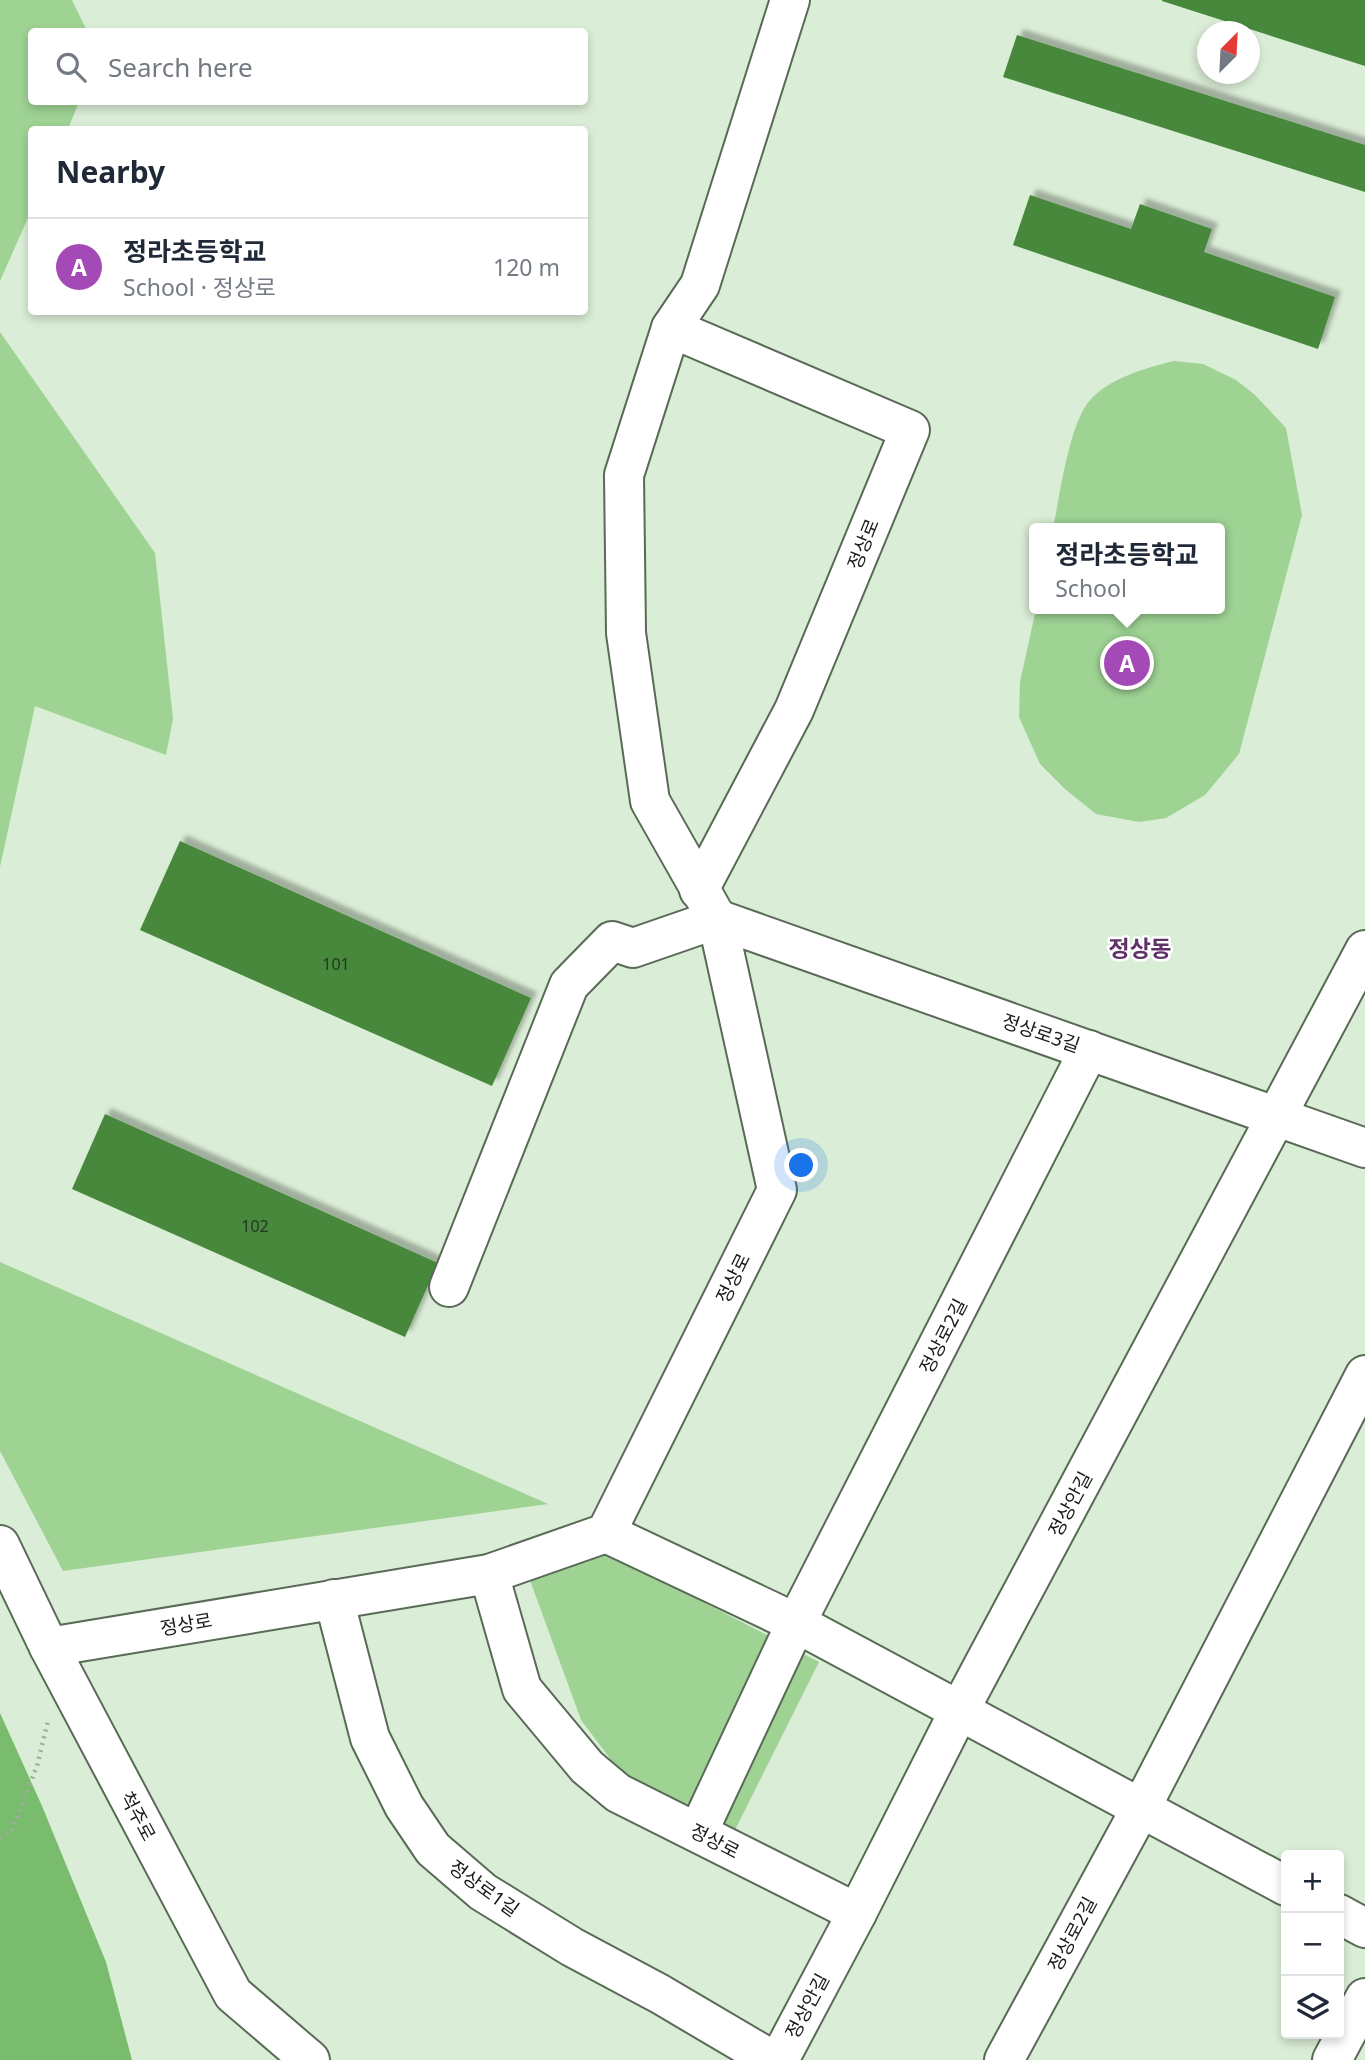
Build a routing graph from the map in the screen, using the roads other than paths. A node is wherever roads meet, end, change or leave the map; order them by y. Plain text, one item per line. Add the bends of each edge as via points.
1 (790, 0) edge
2 (671, 328) junction
3 (708, 904) junction
4 (1365, 950) edge
5 (1089, 1050) junction
6 (1277, 1116) junction
7 (1365, 1147) edge
8 (449, 1287) dead end
9 (1365, 1375) edge
10 (606, 1533) junction
11 (0, 1545) edge
12 (489, 1574) junction
13 (334, 1599) junction
14 (796, 1623) junction
15 (49, 1647) junction
16 (959, 1711) junction
17 (1141, 1808) junction
18 (698, 1832) junction
19 (1281, 1883) edge
20 (857, 1913) junction
21 (1344, 1917) edge
22 (1365, 1928) edge
23 (1365, 1997) edge
24 (310, 2060) edge
25 (772, 2060) edge
26 (779, 2060) edge
27 (1004, 2060) edge
28 (1332, 2060) edge

1 - 2 street, 정상로 via 700,285
2 - 3 street, 정상로 via 624,475 626,633 650,801
2 - 3 street, 정상로 via 909,430
3 - 5 street, 정상로3길
3 - 8 street via 633,948 612,941 569,985
3 - 10 street, 정상로 via 777,1190
4 - 6 street, 정상안길
5 - 6 street, 정상로3길
5 - 14 street, 정상로2길
6 - 7 street, 정상로3길
6 - 16 street, 정상안길
9 - 17 street, 정상로2길
10 - 12 street, 정상로
10 - 14 street
11 - 15 street, 척주로
12 - 13 street, 정상로
12 - 18 street, 정상로 via 522,1689 587,1767 618,1793
13 - 15 street, 정상로
13 - 25 street, 정상로1길 via 370,1738 404,1806 433,1849 505,1906
14 - 16 street
14 - 18 street, 정상로2길
15 - 24 street, 척주로 via 233,1994
16 - 17 street
16 - 20 street, 정상안길
17 - 19 street
17 - 27 street, 정상로2길
18 - 20 street, 정상로
20 - 26 street, 정상안길
21 - 22 street
23 - 28 street

